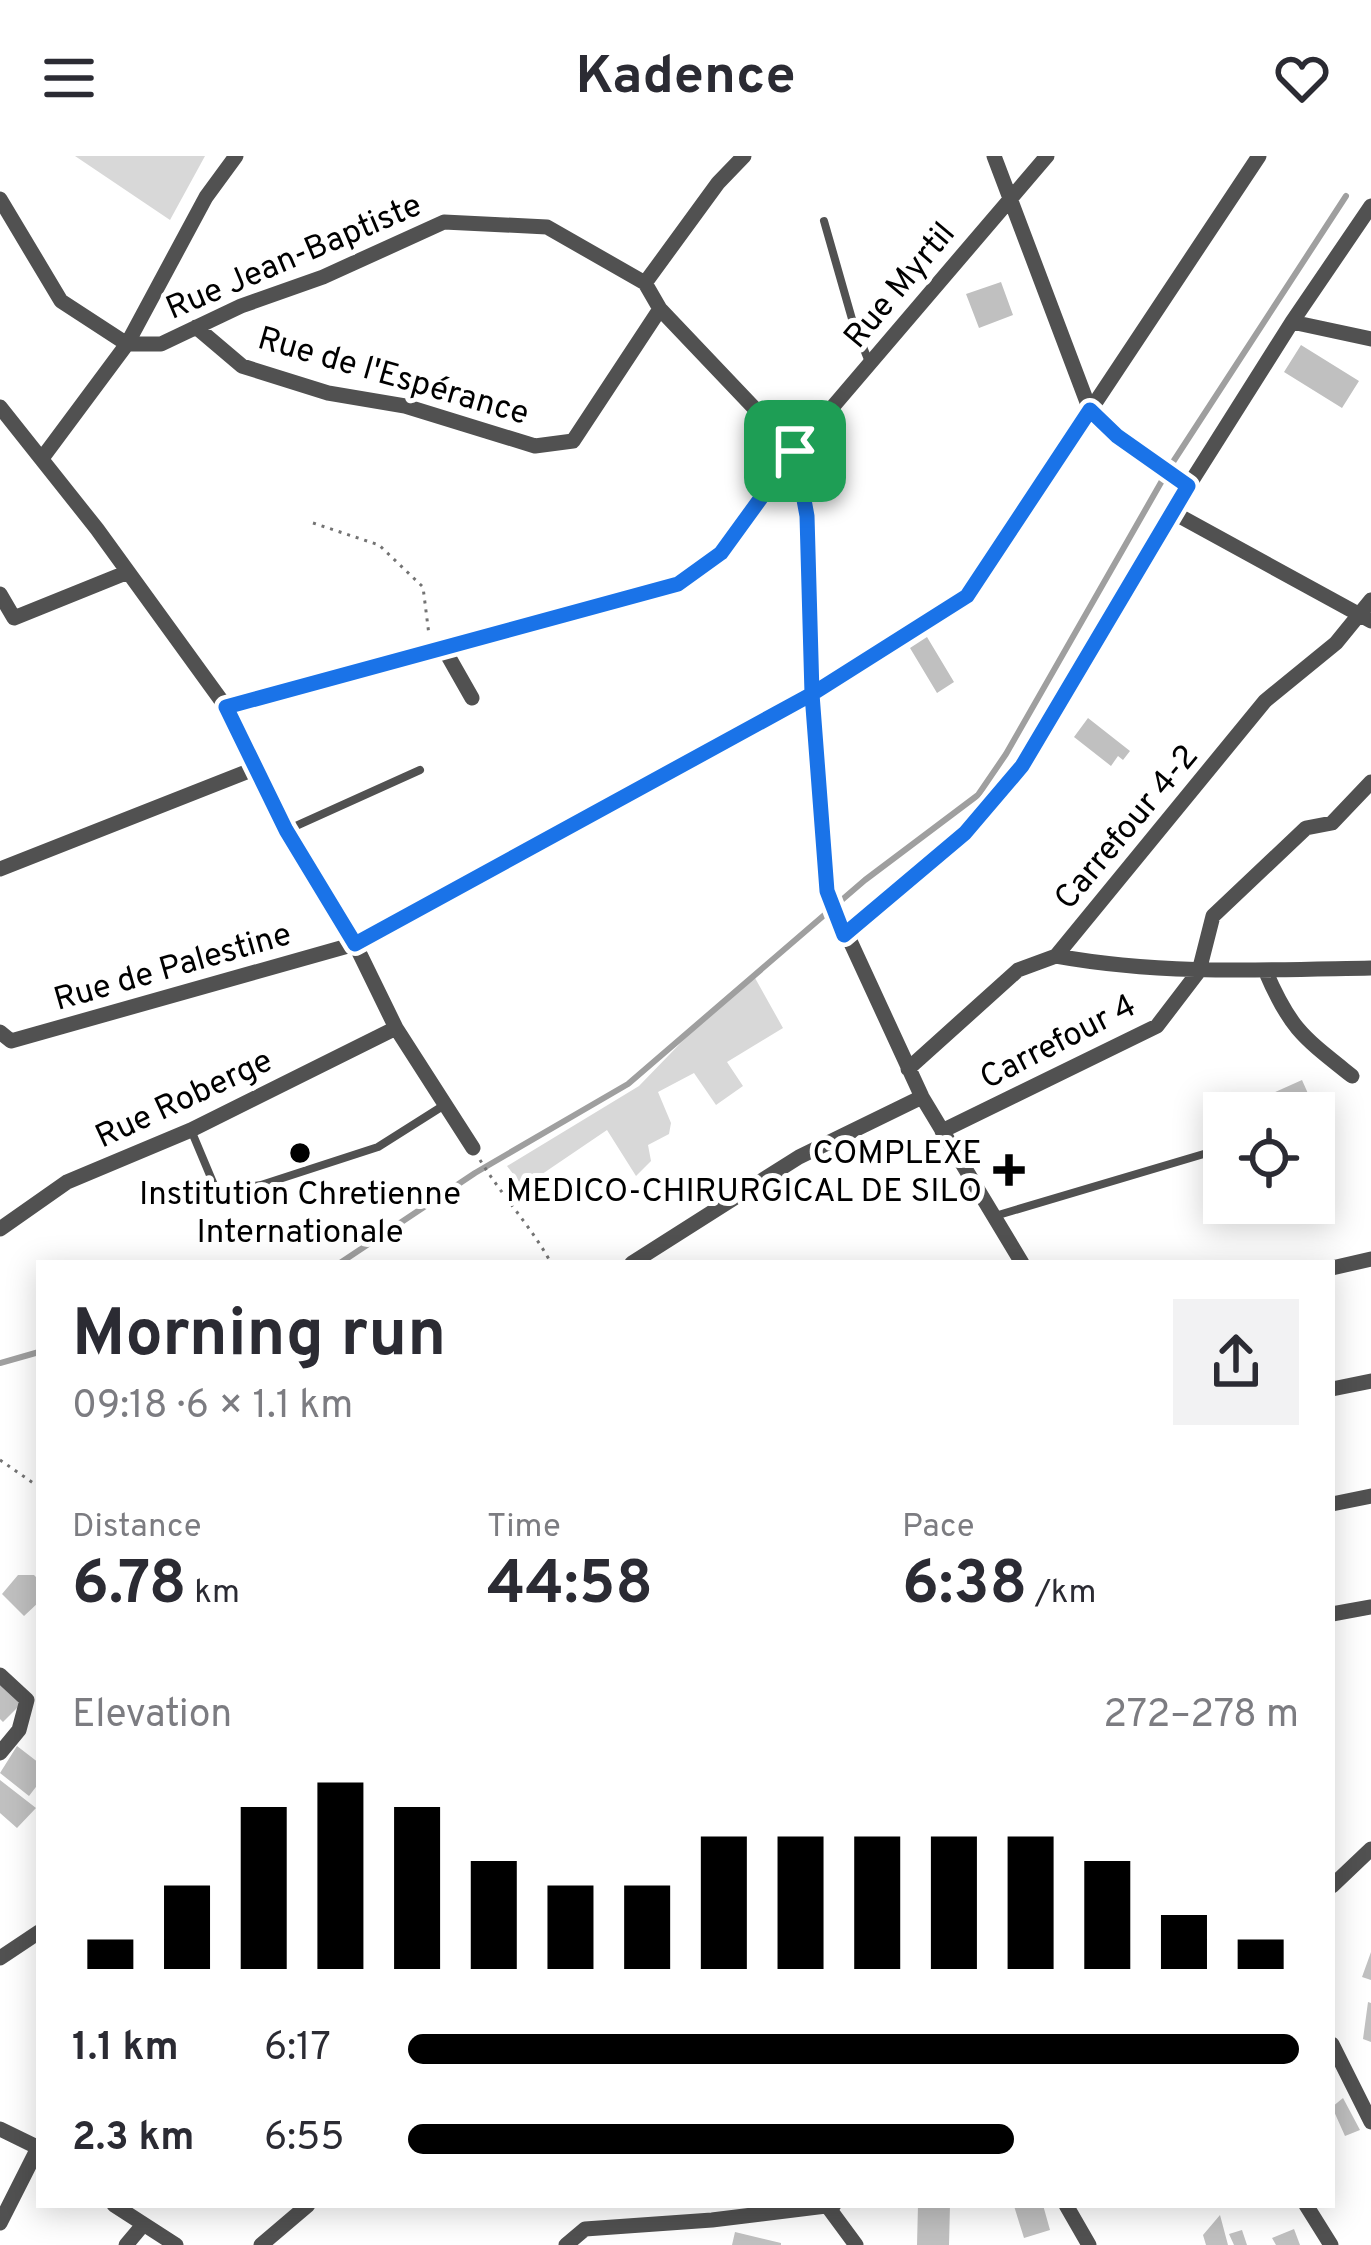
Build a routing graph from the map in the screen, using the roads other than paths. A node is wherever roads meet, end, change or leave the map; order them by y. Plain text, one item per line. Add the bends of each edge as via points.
1 (236, 156) edge
2 (744, 156) edge
3 (994, 156) edge
4 (1047, 156) edge
5 (1259, 156) edge
6 (1010, 198) junction
7 (0, 199) edge
8 (1371, 206) edge
9 (824, 221) dead end
10 (645, 283) junction
11 (660, 309) junction
12 (1292, 322) junction
13 (196, 327) junction
14 (1371, 338) edge
15 (127, 344) junction
16 (870, 363) junction
17 (0, 407) edge
18 (1090, 410) junction
19 (795, 451) junction
20 (43, 457) junction
21 (1188, 486) junction
22 (1172, 512) junction
23 (128, 572) junction
24 (0, 595) edge
25 (1367, 611) edge
26 (7, 621) edge
27 (437, 649) junction
28 (812, 694) junction
29 (472, 698) dead end
30 (226, 707) junction
31 (254, 769) junction
32 (420, 770) dead end
33 (1371, 782) edge
34 (286, 830) junction
35 (0, 869) edge
36 (841, 927) junction
37 (355, 944) junction
38 (1056, 956) junction
39 (1369, 965) edge
40 (1265, 970) junction
41 (1199, 971) junction
42 (396, 1028) junction
43 (0, 1033) edge
44 (908, 1069) junction
45 (1352, 1076) dead end
46 (922, 1097) junction
47 (447, 1103) junction
48 (191, 1130) junction
49 (942, 1131) junction
50 (473, 1148) road end
51 (1203, 1154) edge
52 (995, 1216) junction
53 (0, 1229) edge
54 (1371, 1259) edge
55 (637, 1260) edge
56 (1020, 1260) edge
57 (1335, 1267) edge
58 (1371, 1381) edge
59 (1335, 1388) edge
60 (1371, 1496) edge
61 (1335, 1503) edge
62 (1371, 1607) edge
63 (1335, 1613) edge
64 (0, 1676) edge
65 (0, 1753) edge
66 (1371, 1849) edge
67 (1335, 1883) edge
68 (36, 1934) edge
69 (0, 1958) edge
70 (1335, 2050) edge
71 (1371, 2122) edge
72 (0, 2129) edge
73 (36, 2146) edge
74 (36, 2153) edge
75 (119, 2208) edge
76 (304, 2208) edge
77 (796, 2208) edge
78 (832, 2208) edge
79 (1068, 2208) edge
80 (1308, 2208) edge
81 (709, 2213) edge
82 (0, 2223) edge
83 (142, 2226) junction
84 (126, 2245) edge
85 (176, 2245) edge
86 (261, 2245) edge
87 (566, 2245) edge
88 (856, 2245) edge
89 (1089, 2245) edge
90 (1331, 2245) edge

1 - 15 street
2 - 10 street
3 - 6 street
4 - 6 street, Rue Myrtil
5 - 18 street, Rue de Palestine
6 - 16 street, Rue Myrtil
6 - 18 street
7 - 15 street via 61,301
8 - 12 street
9 - 16 lane
10 - 11 street, Rue Jean-Baptiste
10 - 13 street, Rue Jean-Baptiste via 547,226 444,223
11 - 13 street, Rue de l'Espérance via 573,442 536,446 242,366
11 - 19 street, Rue Jean-Baptiste
12 - 14 street
12 - 21 street
13 - 15 street, Rue Jean-Baptiste via 160,344
15 - 20 street
16 - 19 street, Rue Myrtil
17 - 20 street
18 - 21 street
18 - 28 street, Rue de Palestine via 967,596
19 - 27 street, Rue Myrtil via 721,553 678,584
19 - 28 street via 807,516
20 - 23 street
21 - 22 street
22 - 25 street
22 - 36 street via 1022,766 965,833
23 - 26 street
23 - 30 street
24 - 26 street
25 - 38 street, Carrefour 4-2 via 1265,701
27 - 29 street
27 - 30 street, Rue Myrtil
28 - 36 street via 827,891
28 - 37 street, Rue de Palestine
30 - 31 street
31 - 34 street
31 - 35 street
32 - 34 lane
33 - 41 street, Carrefour 4 via 1332,823 1306,828 1213,916
34 - 37 street
36 - 44 street
37 - 42 street
37 - 43 street, Rue de Palestine via 11,1041
38 - 41 street
38 - 44 street, Carrefour 4-2 via 1018,970
39 - 40 street
40 - 41 street
40 - 45 street via 1284,1016
41 - 49 street, Carrefour 4 via 1157,1026
42 - 47 street
42 - 48 street, Rue Roberge
44 - 46 street
46 - 49 street
46 - 55 street via 799,1157
47 - 48 lane via 378,1147 217,1192
47 - 50 street
48 - 53 street, Rue Roberge via 67,1182
49 - 52 street
51 - 52 lane
52 - 56 street
54 - 57 street
58 - 59 street
60 - 61 street
62 - 63 street
64 - 65 street via 27,1700 19,1730
66 - 67 street
68 - 69 street
70 - 71 street
72 - 73 street
74 - 82 street
75 - 83 street
76 - 86 street
77 - 81 street
78 - 88 street
79 - 89 street
80 - 90 street
81 - 87 street via 586,2229
83 - 84 street
83 - 85 street

